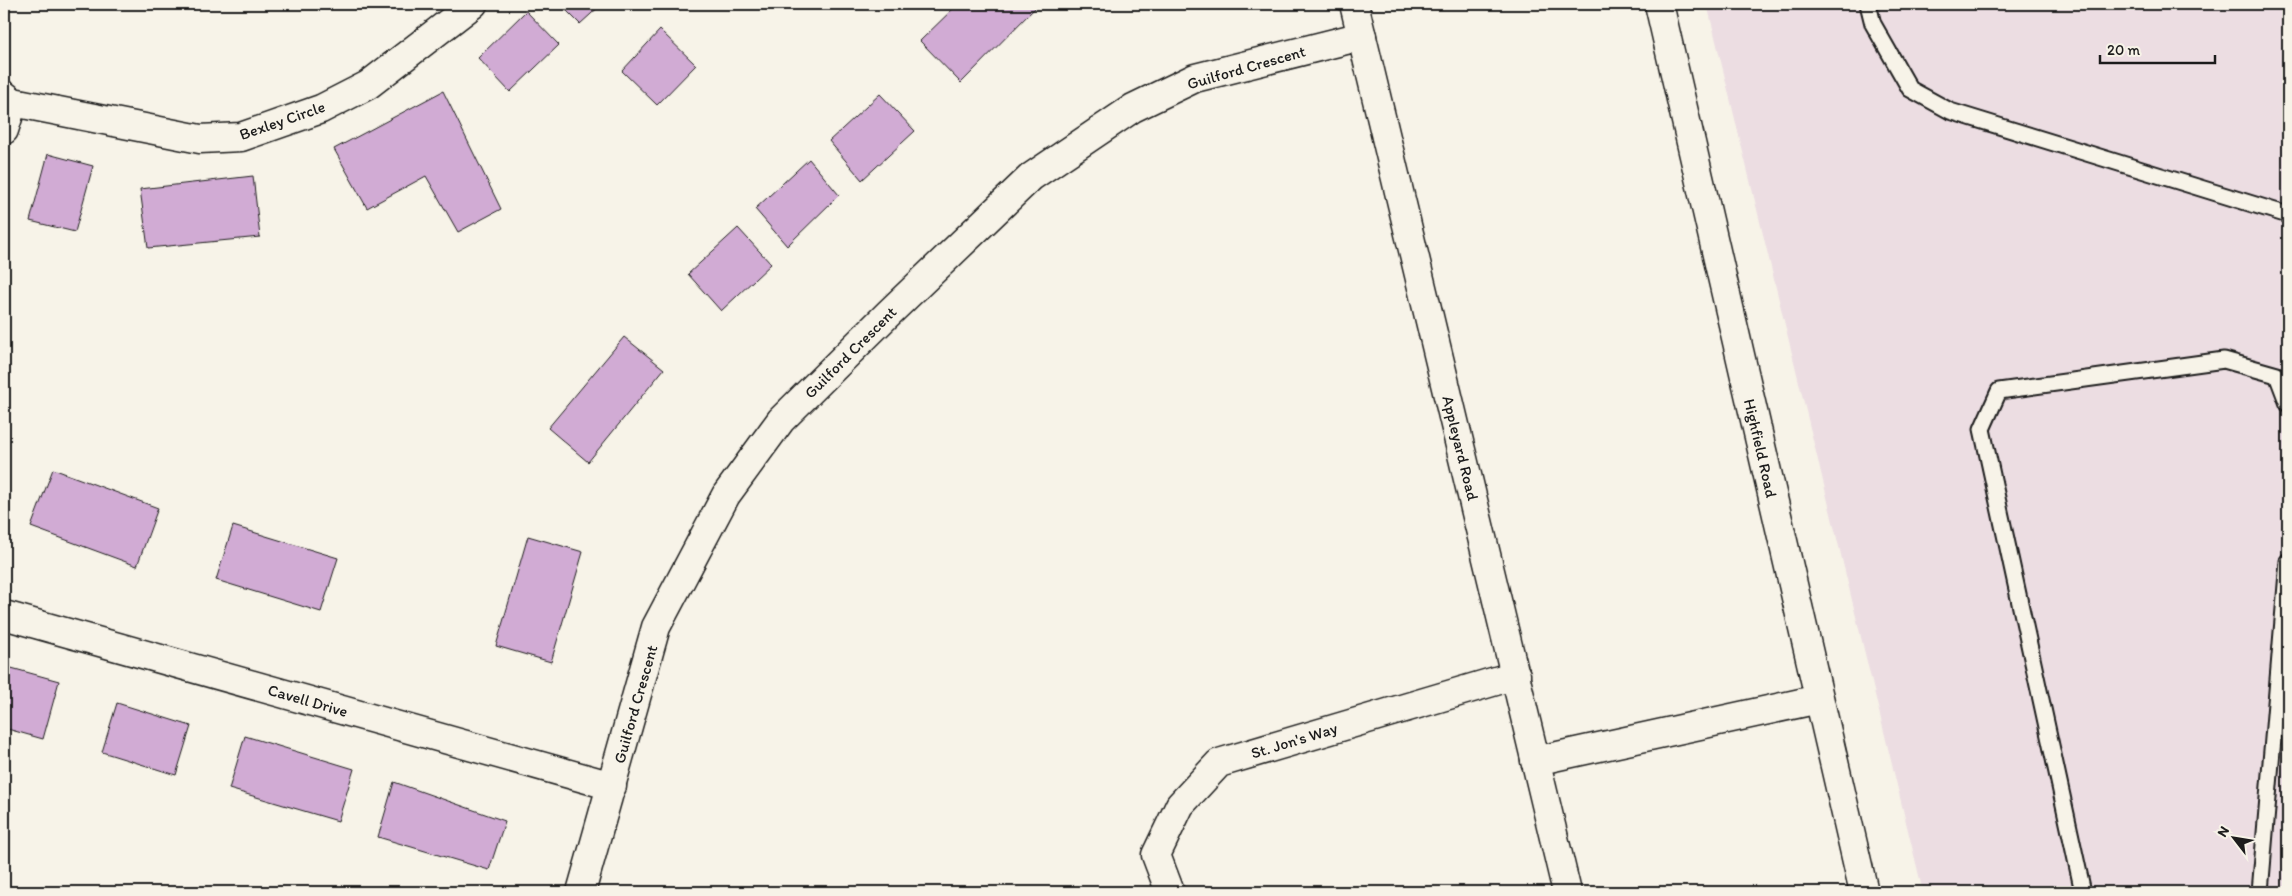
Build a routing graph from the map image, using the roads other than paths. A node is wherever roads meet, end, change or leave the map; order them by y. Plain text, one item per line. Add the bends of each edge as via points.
1 (474, 4) edge
2 (1354, 4) edge
3 (1659, 4) edge
4 (1868, 4) edge
5 (1362, 36) junction
6 (8, 99) edge
7 (4, 130) edge
8 (2288, 215) edge
9 (2288, 404) edge
10 (2288, 561) edge
11 (4, 615) edge
12 (1516, 675) junction
13 (1819, 699) junction
14 (1535, 761) junction
15 (612, 786) junction
16 (1562, 891) edge
17 (581, 892) edge
18 (1170, 892) edge
19 (1864, 892) edge
20 (2083, 892) edge
21 (2260, 892) edge

1 - 6 street, Bexley Circle via 368,85 320,109 241,137 200,139
2 - 5 street, Appleyard Road
3 - 13 street, Highfield Road
4 - 8 lane via 1873,24 1910,89 1950,111
5 - 12 street, Appleyard Road
5 - 15 street, Guilford Crescent via 1195,78 1133,108 1031,177 781,420 726,495 656,626
6 - 7 street
9 - 20 lane via 2277,375 2224,360 1999,391 1982,429
10 - 21 lane
11 - 15 street, Cavell Drive
12 - 14 street, Appleyard Road
12 - 18 street, St. Jon's Way via 1219,763 1180,804 1156,855
13 - 14 street
13 - 19 street, Highfield Road
14 - 16 street, Appleyard Road
15 - 17 street, Guilford Crescent

